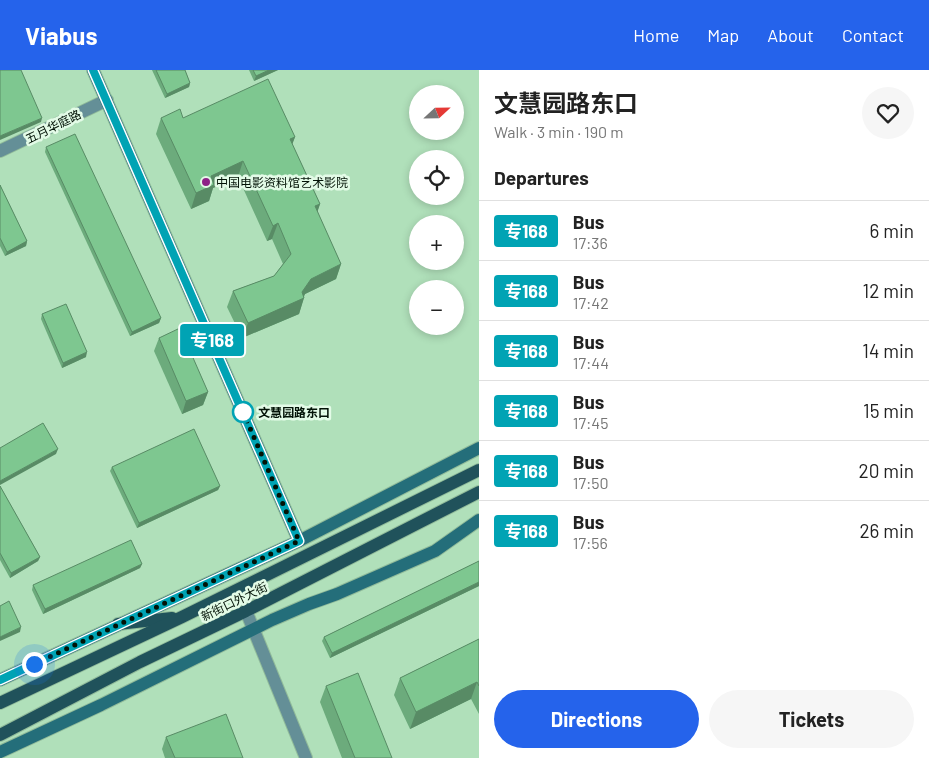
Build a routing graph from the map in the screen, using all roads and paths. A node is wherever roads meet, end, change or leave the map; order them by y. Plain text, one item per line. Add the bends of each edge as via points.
1 (93, 70) edge
2 (106, 100) junction
3 (0, 151) edge
4 (479, 448) edge
5 (479, 470) edge
6 (479, 492) edge
7 (479, 520) edge
8 (299, 541) junction
9 (246, 611) junction
10 (182, 617) junction
11 (118, 624) junction
12 (253, 630) junction
13 (0, 680) edge
14 (0, 703) edge
15 (0, 734) edge
16 (0, 752) edge
17 (306, 758) edge

1 - 2 street
2 - 3 street, 五月华庭路
2 - 8 street
4 - 8 street
5 - 10 main road, 新街口外大街
6 - 9 main road, 新街口外大街
7 - 12 street via 435,552
8 - 11 street
9 - 12 street
9 - 15 main road, 新街口外大街
10 - 11 main road
10 - 14 main road, 新街口外大街
11 - 13 street
12 - 16 street
12 - 17 street

